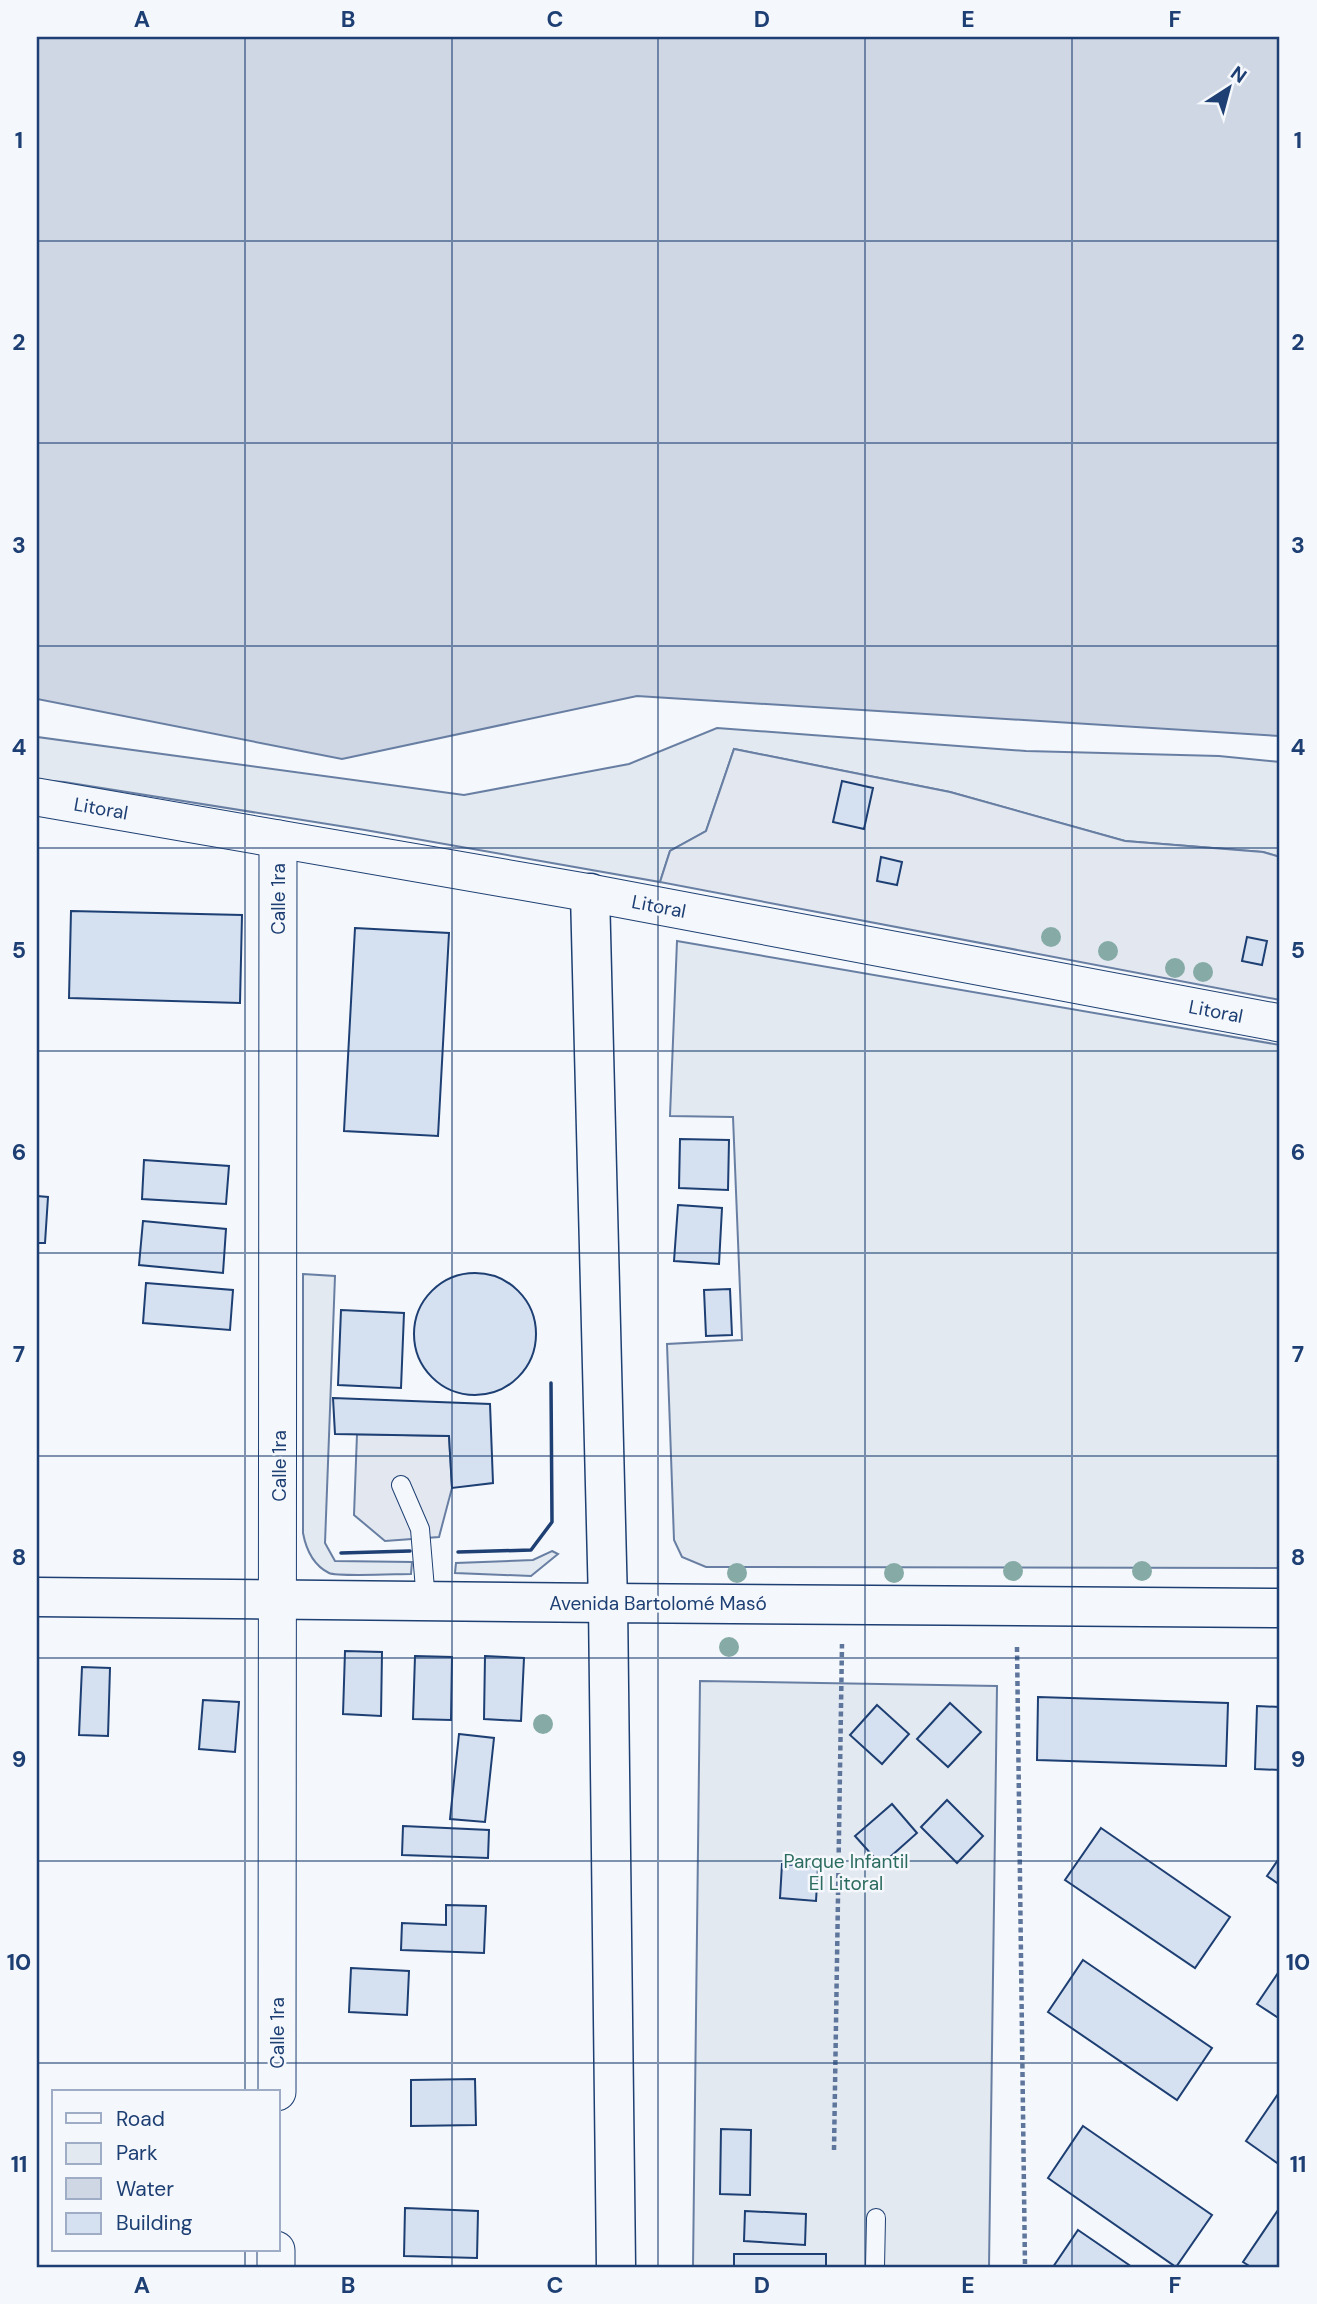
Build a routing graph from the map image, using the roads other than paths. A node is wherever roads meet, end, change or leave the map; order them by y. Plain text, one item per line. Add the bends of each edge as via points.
1 (37, 796) edge
2 (278, 839) junction
3 (590, 893) junction
4 (1280, 1023) edge
5 (401, 1485) dead end
6 (37, 1597) edge
7 (279, 1600) junction
8 (426, 1601) junction
9 (608, 1603) junction
10 (1280, 1608) edge
11 (277, 2090) edge
12 (876, 2218) dead end
13 (616, 2267) edge
14 (875, 2267) edge

1 - 2 street, Litoral
2 - 3 street, Litoral
2 - 7 street, Calle 1ra
3 - 4 street, Litoral
3 - 9 main road
5 - 8 lane via 420,1529
6 - 7 main road, Avenida Bartolomé Masó
7 - 8 main road, Avenida Bartolomé Masó
7 - 11 street, Calle 1ra
8 - 9 main road, Avenida Bartolomé Masó
9 - 10 main road, Avenida Bartolomé Masó
9 - 13 main road
12 - 14 lane

